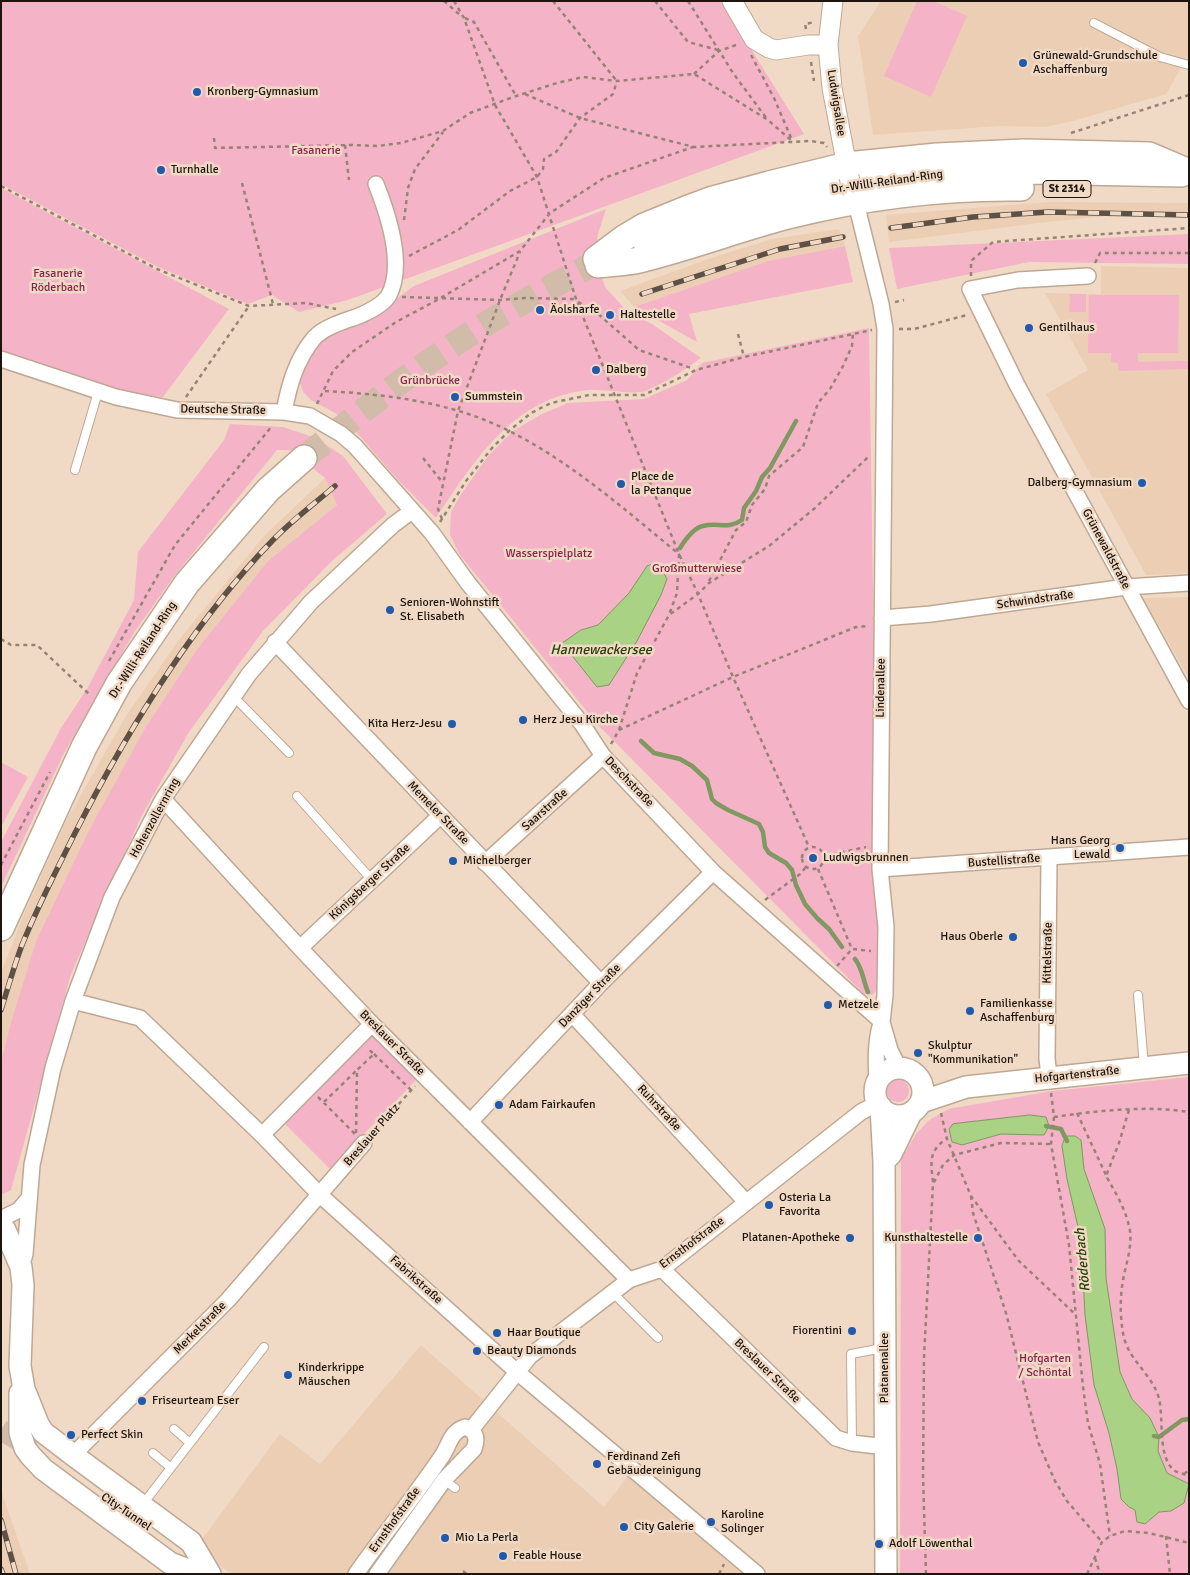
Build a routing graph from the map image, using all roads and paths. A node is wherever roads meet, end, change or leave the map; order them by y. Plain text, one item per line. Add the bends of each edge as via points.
1 (444, 1) edge
2 (454, 1) edge
3 (553, 1) edge
4 (655, 1) edge
5 (688, 1) edge
6 (732, 1) edge
7 (834, 1) edge
8 (464, 18) junction
9 (1094, 23) dead end
10 (749, 41) junction
11 (828, 45) junction
12 (719, 51) junction
13 (1189, 65) edge
14 (694, 74) junction
15 (617, 81) junction
16 (525, 94) junction
17 (516, 96) junction
18 (1189, 96) edge
19 (495, 104) junction
20 (580, 118) junction
21 (768, 120) junction
22 (443, 132) junction
23 (1069, 133) dead end
24 (823, 137) dead end
25 (214, 138) dead end
26 (793, 142) junction
27 (824, 143) junction
28 (345, 145) junction
29 (694, 147) junction
30 (1189, 174) edge
31 (537, 177) junction
32 (850, 177) junction
33 (348, 180) dead end
34 (242, 183) dead end
35 (376, 184) dead end
36 (1, 186) edge
37 (550, 213) junction
38 (403, 226) dead end
39 (1189, 228) edge
40 (520, 251) junction
41 (1189, 253) edge
42 (597, 262) junction
43 (395, 263) junction
44 (1088, 276) joint
45 (970, 289) junction
46 (388, 296) junction
47 (439, 300) junction
48 (500, 300) junction
49 (577, 300) junction
50 (273, 304) junction
51 (249, 306) junction
52 (981, 312) junction
53 (362, 314) junction
54 (884, 329) junction
55 (866, 331) dead end
56 (854, 333) junction
57 (738, 334) dead end
58 (744, 357) junction
59 (1, 359) edge
60 (696, 370) junction
61 (98, 392) junction
62 (614, 396) junction
63 (177, 410) junction
64 (458, 411) junction
65 (284, 412) junction
66 (508, 431) junction
67 (868, 457) dead end
68 (304, 458) tunnel mouth
69 (423, 458) dead end
70 (75, 470) dead end
71 (442, 483) junction
72 (412, 511) junction
73 (442, 519) junction
74 (432, 534) junction
75 (679, 554) junction
76 (709, 583) junction
77 (1189, 583) edge
78 (1126, 587) junction
79 (698, 594) junction
80 (669, 615) junction
81 (882, 622) junction
82 (1, 639) edge
83 (276, 642) junction
84 (733, 677) junction
85 (90, 695) dead end
86 (233, 696) junction
87 (1189, 701) edge
88 (619, 730) junction
89 (289, 753) dead end
90 (603, 756) junction
91 (296, 796) dead end
92 (163, 799) junction
93 (440, 816) junction
94 (870, 846) dead end
95 (809, 847) junction
96 (1189, 847) edge
97 (825, 856) junction
98 (1049, 858) junction
99 (485, 863) junction
100 (806, 867) junction
101 (818, 869) junction
102 (880, 869) junction
103 (713, 872) junction
104 (372, 880) junction
105 (754, 908) junction
106 (1, 928) edge
107 (300, 948) junction
108 (852, 949) junction
109 (871, 951) dead end
110 (834, 968) dead end
111 (601, 983) junction
112 (1138, 995) dead end
113 (73, 1001) junction
114 (572, 1014) junction
115 (882, 1022) junction
116 (372, 1024) junction
117 (358, 1038) junction
118 (374, 1054) junction
119 (1189, 1063) edge
120 (1144, 1068) junction
121 (357, 1070) junction
122 (908, 1073) junction
123 (424, 1075) junction
124 (1049, 1077) junction
125 (309, 1088) junction
126 (966, 1088) junction
127 (411, 1090) junction
128 (879, 1098) junction
129 (324, 1102) junction
130 (924, 1107) junction
131 (1129, 1110) junction
132 (1189, 1112) edge
133 (1078, 1113) junction
134 (1054, 1117) junction
135 (470, 1122) junction
136 (262, 1136) junction
137 (360, 1139) junction
138 (947, 1139) junction
139 (1051, 1144) junction
140 (954, 1155) junction
141 (884, 1162) junction
142 (1106, 1176) junction
143 (933, 1184) junction
144 (320, 1195) junction
145 (971, 1196) junction
146 (28, 1198) junction
147 (746, 1202) junction
148 (1, 1219) edge
149 (1, 1226) edge
150 (21, 1267) junction
151 (662, 1269) junction
152 (629, 1280) junction
153 (613, 1293) junction
154 (1076, 1315) junction
155 (658, 1338) dead end
156 (264, 1348) dead end
157 (885, 1348) junction
158 (20, 1366) junction
159 (516, 1371) junction
160 (174, 1429) dead end
161 (471, 1430) junction
162 (43, 1432) junction
163 (190, 1443) junction
164 (852, 1443) junction
165 (886, 1447) junction
166 (32, 1451) junction
167 (153, 1453) dead end
168 (73, 1455) junction
169 (170, 1468) junction
170 (1189, 1470) edge
171 (1184, 1474) junction
172 (1189, 1476) edge
173 (142, 1506) junction
174 (1110, 1536) junction
175 (1166, 1536) junction
176 (1102, 1542) junction
177 (1189, 1543) edge
178 (1095, 1558) junction
179 (722, 1568) dead end
180 (463, 1571) dead end
181 (210, 1574) edge
182 (356, 1574) edge
183 (377, 1574) edge
184 (467, 1574) edge
185 (719, 1574) edge
186 (756, 1574) edge
187 (886, 1574) edge
188 (926, 1574) edge
189 (1087, 1574) edge
190 (1100, 1574) edge
191 (1170, 1574) edge

1 - 8 path
2 - 8 path
3 - 15 path
4 - 12 path via 688,42
5 - 12 path
6 - 10 street
7 - 11 street, Ludwigsallee
8 - 17 path via 474,22
8 - 19 path
9 - 13 lane via 1160,57
10 - 11 street via 776,50 808,44
10 - 12 path
10 - 26 path
11 - 32 street, Ludwigsallee via 832,88
12 - 14 path
12 - 21 path
14 - 15 path
14 - 21 path
15 - 16 path via 582,77
15 - 20 path via 614,94
16 - 17 path
16 - 20 path
17 - 19 path
18 - 23 path
19 - 22 path via 470,113
19 - 31 path
20 - 29 path
20 - 31 path via 556,152 544,159 543,169
21 - 26 path
22 - 28 path via 378,146
22 - 38 path via 415,169 408,188
24 - 27 path
25 - 28 path via 215,148
26 - 27 path
26 - 29 path
27 - 32 path
28 - 33 path
29 - 37 path via 604,178
30 - 32 highway via 1148,155 1024,152 937,156
30 - 32 highway, St 2314 via 1149,190 1016,188 892,197
30 - 42 highway, Dr.-Willi-Reiland-Ring via 954,173 880,181 777,201 707,220
31 - 37 path
31 - 43 path via 510,191 458,230
32 - 42 highway via 789,216 638,260
32 - 42 highway via 769,184 713,199 644,226 624,238
32 - 54 street, Lindenallee via 881,304
34 - 50 path
35 - 43 street via 388,212
36 - 51 path via 157,269
37 - 40 path
37 - 49 path
39 - 45 path via 993,242 971,261
40 - 47 path
40 - 48 path
41 - 44 path via 1100,253
43 - 46 street via 395,278
44 - 45 street via 1018,280
45 - 52 street, Grünewaldstraße
46 - 47 path
46 - 53 street via 374,309
47 - 48 path
47 - 64 path via 396,322 352,352 334,371 325,391 408,398
48 - 49 path
48 - 64 path
49 - 60 path via 596,312 639,350
49 - 62 path
50 - 51 path
50 - 53 path via 306,304
51 - 63 path
52 - 54 path via 914,329
52 - 78 street, Grünewaldstraße
53 - 65 street via 315,337 297,363
54 - 81 street, Lindenallee
55 - 56 path
56 - 58 path
56 - 76 path via 843,366 818,403 803,447 769,476 765,489 752,505 746,522 736,530
57 - 58 path
58 - 60 path
59 - 61 street, Deutsche Straße
60 - 62 path via 644,395
61 - 63 street, Deutsche Straße
61 - 70 lane
62 - 66 path via 589,396 551,403
62 - 75 path
63 - 65 street, Deutsche Straße
64 - 66 path
64 - 71 path
65 - 72 street, Deutsche Straße via 310,416 341,434
66 - 73 path via 466,481
66 - 75 path via 556,458
67 - 76 path via 769,546
68 - 106 highway, Dr.-Willi-Reiland-Ring via 268,490 187,583 119,683 84,747
69 - 71 path
71 - 73 path via 438,509
72 - 74 street, Deschstraße
72 - 83 street, Hohenzollernring via 311,602
73 - 74 path
74 - 90 street, Deschstraße via 582,724
75 - 79 path
75 - 80 path via 678,593
76 - 79 path
77 - 78 street, Schwindstraße
78 - 81 street, Schwindstraße
78 - 87 street, Grünewaldstraße
79 - 80 path
79 - 84 path
80 - 88 path via 637,673
81 - 84 path via 856,627
81 - 102 street, Lindenallee
82 - 85 path via 11,644 37,646
83 - 86 street, Hohenzollernring
83 - 93 street, Memeler Straße
84 - 88 path
84 - 95 path
86 - 89 lane
86 - 92 street, Hohenzollernring
88 - 90 path
90 - 99 street, Saarstraße
90 - 103 street, Deschstraße
91 - 104 lane
92 - 107 street, Breslauer Straße
92 - 113 street, Hohenzollernring via 112,897
93 - 99 street, Memeler Straße
93 - 104 street, Königsberger Straße
94 - 97 path
95 - 97 path via 819,848
95 - 100 path via 803,852 802,860
96 - 98 street, Bustellistraße
97 - 101 path via 824,864
98 - 102 street, Bustellistraße
98 - 124 street, Kittelstraße
99 - 111 street, Memeler Straße
100 - 101 path
100 - 105 path
101 - 108 path
102 - 115 street, Lindenallee via 886,927
103 - 105 street, Deschstraße
103 - 111 street, Danziger Straße
104 - 107 street, Königsberger Straße
105 - 115 street, Deschstraße
107 - 116 street, Breslauer Straße
108 - 109 path
108 - 110 path
111 - 114 street, Danziger Straße
112 - 120 lane
113 - 136 street, Fabrikstraße via 140,1018
113 - 146 street, Hohenzollernring via 40,1124
114 - 135 street, Danziger Straße
114 - 147 street, Ruhrstraße
115 - 122 street, Lindenallee via 890,1050
115 - 128 street via 876,1050
116 - 117 street
116 - 123 street, Breslauer Straße
117 - 118 path
117 - 125 street
118 - 121 path
118 - 127 path
119 - 120 main road, Hofgartenstraße
120 - 124 main road, Hofgartenstraße
121 - 129 path
121 - 137 path
122 - 126 main road, Hofgartenstraße via 926,1082
122 - 128 main road via 885,1072 880,1077
122 - 130 main road via 923,1090
123 - 127 path, Breslauer Platz
123 - 135 street, Breslauer Straße
124 - 126 main road, Hofgartenstraße
124 - 134 path
125 - 129 path
125 - 136 street
126 - 130 main road, Hofgartenstraße
127 - 137 path, Breslauer Platz
128 - 130 main road via 890,1114
128 - 141 main road, Platanenallee
128 - 147 street, Ernsthofstraße
129 - 137 path
130 - 138 path
130 - 141 main road via 905,1121 891,1154
131 - 132 path
131 - 133 path
131 - 142 path
133 - 134 path
133 - 142 path
134 - 139 path
135 - 152 street, Breslauer Straße
136 - 144 street, Fabrikstraße
137 - 144 street, Breslauer Platz
138 - 140 path
138 - 143 path via 936,1146 931,1162
139 - 140 path via 1001,1143
139 - 154 path via 1069,1245
140 - 143 path via 943,1164
140 - 145 path
141 - 157 main road, Platanenallee
142 - 171 path via 1120,1198 1130,1231 1120,1303 1123,1335 1140,1369 1153,1382 1160,1400 1166,1461 1175,1471
143 - 188 path via 924,1357
144 - 159 street, Fabrikstraße
144 - 168 street, Merkelstraße via 228,1300
145 - 154 path via 1018,1260
145 - 176 path via 972,1213 1006,1313 1038,1442 1067,1501
146 - 148 street via 19,1210
146 - 150 street, Hohenzollernring via 25,1254
147 - 151 street, Ernsthofstraße
149 - 150 main road
150 - 158 main road
151 - 152 street, Ernsthofstraße
151 - 164 street, Breslauer Straße via 817,1421 836,1438
152 - 153 street, Ernsthofstraße
153 - 155 lane
153 - 159 street, Ernsthofstraße via 530,1356
154 - 174 path via 1087,1414 1100,1464
156 - 163 lane
157 - 164 lane via 852,1354
157 - 165 main road, Platanenallee
158 - 162 main road via 32,1412
158 - 166 main road via 20,1433
159 - 161 street, Ernsthofstraße
159 - 186 street, Fabrikstraße
160 - 163 lane
161 - 182 street, Ernsthofstraße via 465,1427 452,1434 441,1458
161 - 183 street, Ernsthofstraße via 476,1435 474,1449
162 - 166 main road via 31,1433 25,1440
162 - 168 main road
163 - 169 lane
164 - 165 street, Breslauer Straße
165 - 187 main road, Platanenallee
166 - 181 main road, City-Tunnel via 181,1550
167 - 169 lane
168 - 173 main road
169 - 173 lane
170 - 171 path
171 - 172 path
173 - 181 main road via 191,1542
174 - 175 path via 1125,1531
174 - 176 path
175 - 177 path
175 - 191 path
176 - 178 path
178 - 189 path
178 - 190 path
179 - 185 path
180 - 184 path

